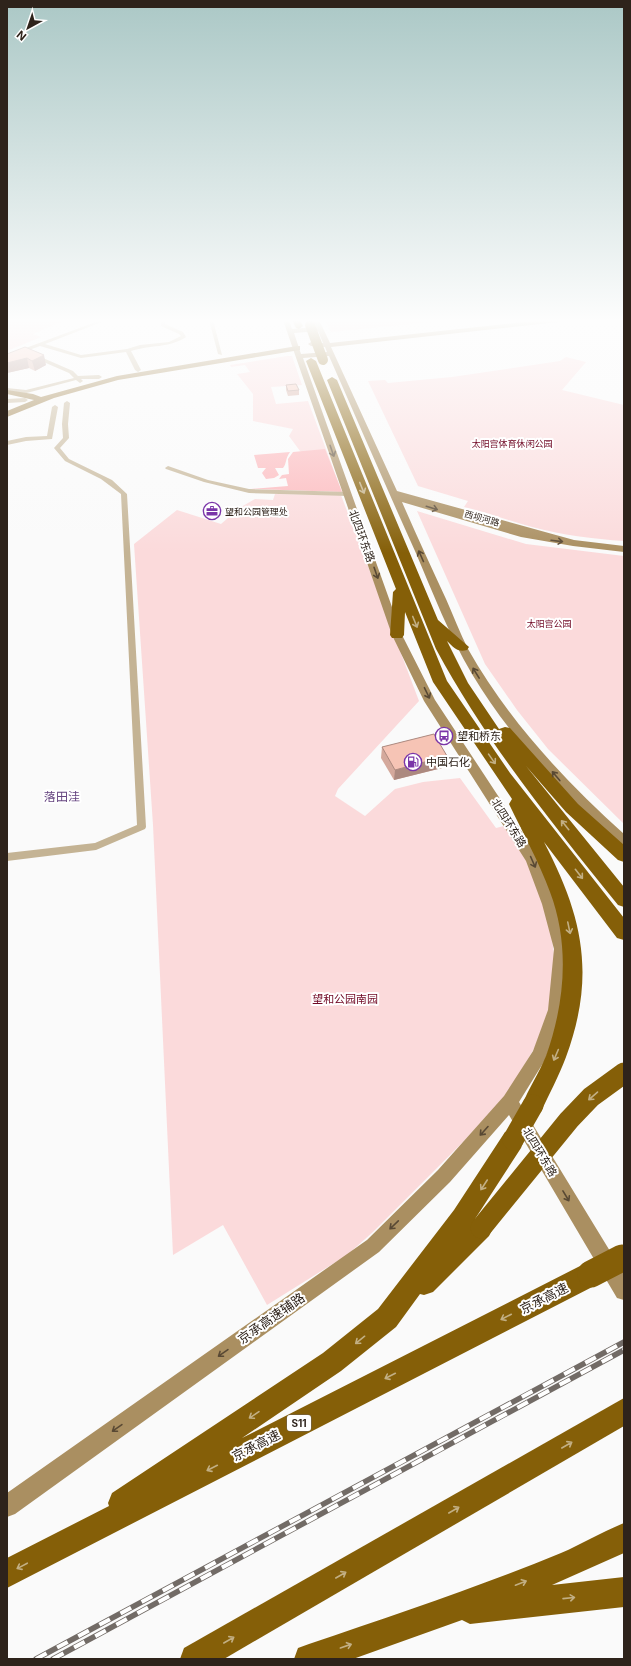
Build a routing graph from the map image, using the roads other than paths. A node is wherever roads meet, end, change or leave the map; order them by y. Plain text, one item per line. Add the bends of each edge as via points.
1 (20, 398) edge
2 (27, 398) edge
3 (27, 398) edge
4 (31, 398) edge
5 (49, 398) edge
6 (322, 398) edge
7 (328, 398) edge
8 (332, 398) edge
9 (337, 398) edge
10 (7, 399) edge
11 (68, 403) dead end
12 (55, 407) dead end
13 (7, 408) edge
14 (7, 414) edge
15 (7, 443) edge
16 (168, 468) dead end
17 (348, 494) junction
18 (395, 497) junction
19 (392, 527) junction
20 (624, 549) edge
21 (400, 586) junction
22 (431, 621) junction
23 (398, 635) junction
24 (462, 646) junction
25 (458, 678) junction
26 (504, 776) junction
27 (624, 842) edge
28 (624, 856) edge
29 (7, 857) edge
30 (624, 900) edge
31 (624, 932) edge
32 (624, 1073) edge
33 (510, 1102) junction
34 (623, 1258) edge
35 (624, 1291) edge
36 (387, 1318) junction
37 (624, 1411) edge
38 (7, 1506) edge
39 (615, 1542) edge
40 (50, 1551) junction
41 (7, 1574) edge
42 (621, 1592) edge
43 (446, 1612) junction
44 (195, 1659) edge
45 (309, 1659) edge

1 - 10 main road
2 - 13 main road
3 - 14 main road
4 - 5 main road via 41,400
6 -> 17 street, 北四环东路
7 -> 21 highway, 北四环东路
8 - 19 highway, 北四环东路
9 - 18 street, 北四环东路
11 - 29 street via 66,438 57,448 67,459 115,484 124,494 142,827 96,846
12 - 15 street via 50,438
16 - 17 street via 206,481 249,491
17 -> 23 street, 北四环东路
18 - 19 highway
18 - 20 street, 西坝河路 via 521,534 554,541
24 -> 18 street, 北四环东路
19 - 22 highway, 北四环东路
21 - 23 highway
21 -> 26 highway, 北四环东路 via 440,682
22 - 24 highway
22 - 25 highway, 北四环东路
23 -> 33 street, 北四环东路 via 430,700 532,859 549,904 561,949 556,1010 539,1055
27 -> 24 street, 北四环东路 via 563,784 494,702
25 - 28 highway via 572,808
30 -> 25 highway, 北四环东路 via 520,770
26 -> 31 highway, 北四环东路
26 -> 36 highway, bridge via 564,906 573,949 572,1001 558,1051 533,1105 513,1140 462,1218
32 -> 36 highway, bridge via 591,1097 569,1120 481,1228
33 -> 35 street, 北四环东路
33 -> 38 street, 京承高速辅路 via 444,1176 373,1246
34 -> 40 highway, 京承高速 / S11, bridge
36 -> 40 highway via 332,1362
44 -> 37 highway
43 -> 39 highway via 556,1570
40 -> 41 highway, 京承高速 / S11
43 -> 42 highway
45 -> 43 highway

